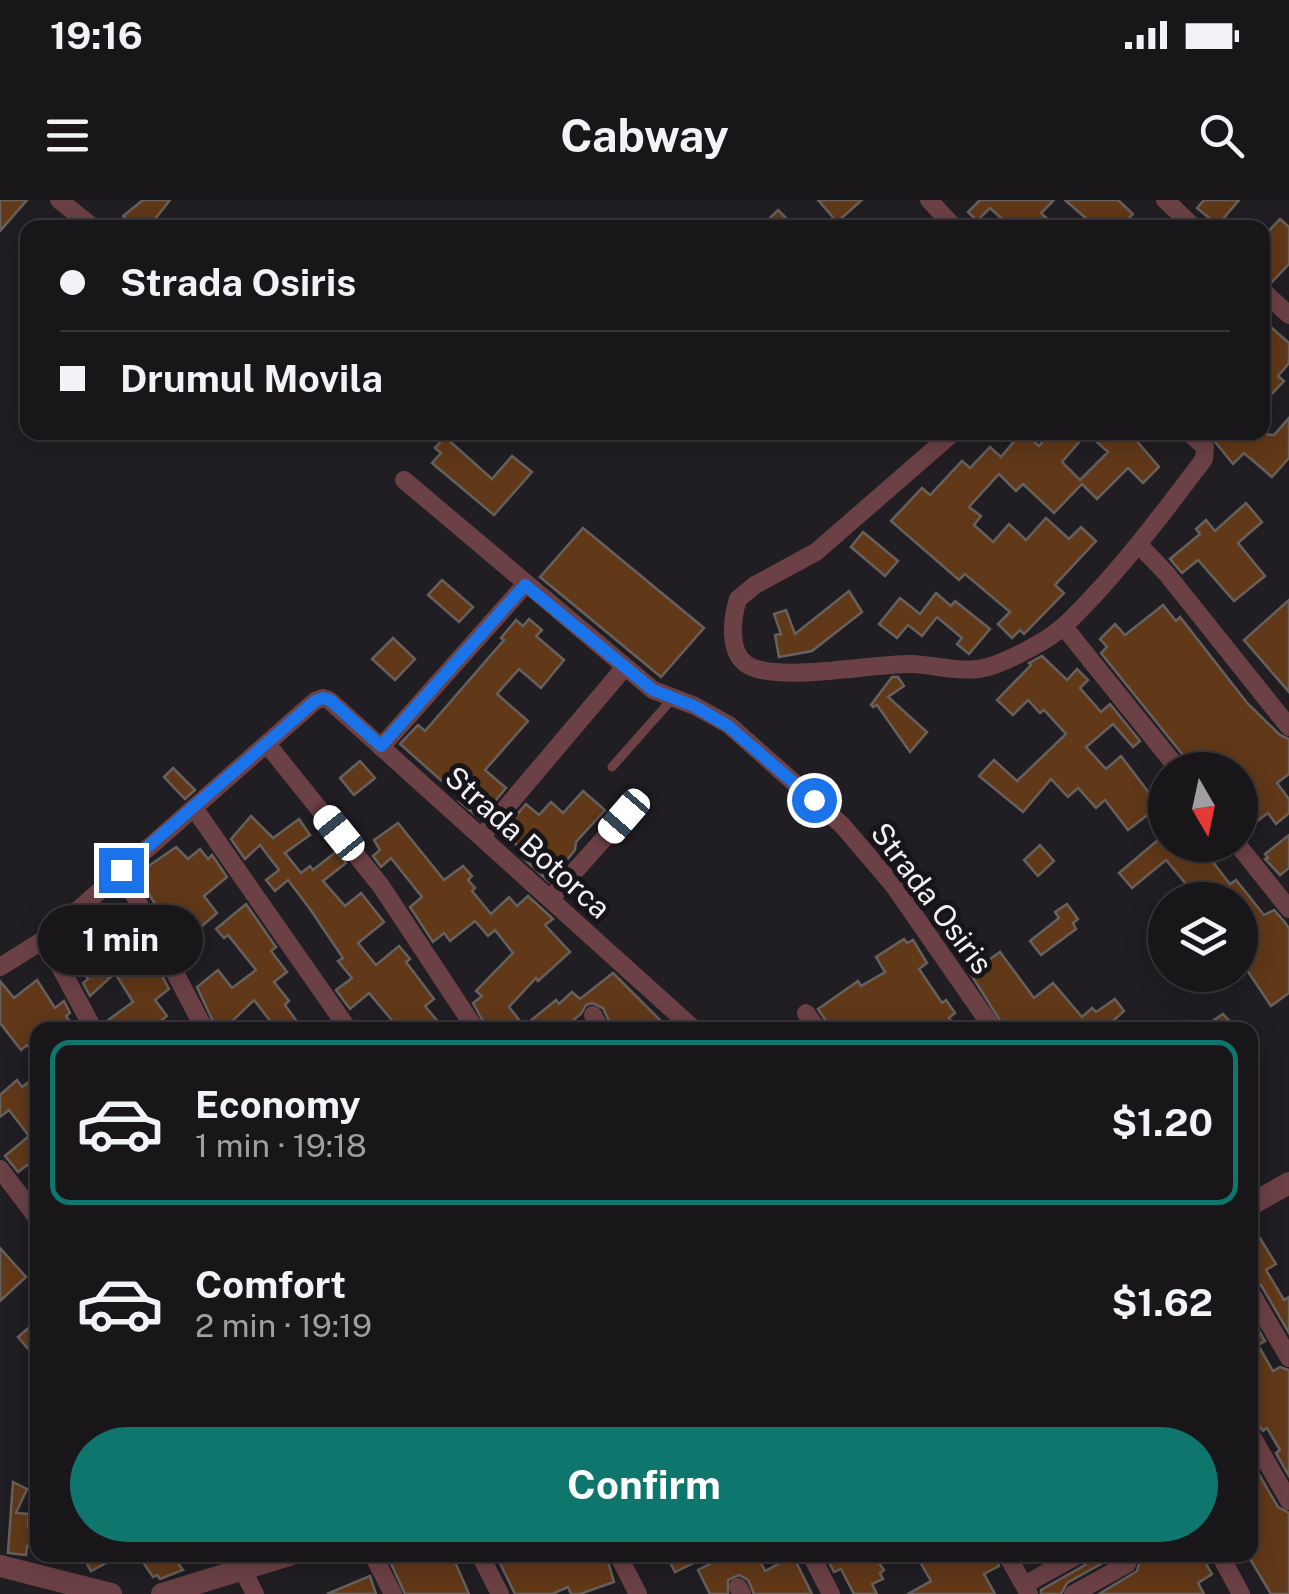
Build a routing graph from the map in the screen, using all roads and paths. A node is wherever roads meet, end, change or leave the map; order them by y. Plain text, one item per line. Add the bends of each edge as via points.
1 (59, 200) edge
2 (929, 200) edge
3 (1167, 201) edge
4 (84, 220) edge
5 (948, 220) edge
6 (1187, 220) edge
7 (1270, 297) edge
8 (1289, 315) edge
9 (945, 440) edge
10 (1197, 440) edge
11 (404, 480) dead end
12 (1140, 546) junction
13 (525, 585) junction
14 (1064, 627) junction
15 (625, 668) junction
16 (672, 698) junction
17 (1289, 727) edge
18 (267, 744) junction
19 (381, 746) junction
20 (1165, 752) edge
21 (612, 766) dead end
22 (194, 808) junction
23 (624, 816) dead end
24 (482, 836) junction
25 (1252, 862) edge
26 (121, 870) junction
27 (551, 898) junction
28 (1289, 909) edge
29 (45, 939) junction
30 (0, 967) edge
31 (806, 1013) dead end
32 (90, 1022) edge
33 (200, 1022) edge
34 (343, 1022) edge
35 (471, 1022) edge
36 (686, 1022) edge
37 (812, 1022) edge
38 (988, 1022) edge
39 (0, 1169) edge
40 (1289, 1183) edge
41 (1258, 1200) edge
42 (30, 1208) edge
43 (1258, 1305) edge
44 (1289, 1358) edge
45 (1258, 1447) edge
46 (1289, 1502) edge
47 (238, 1562) edge
48 (377, 1562) edge
49 (484, 1562) edge
50 (622, 1562) edge
51 (815, 1562) edge
52 (1011, 1562) edge
53 (1068, 1562) edge
54 (1224, 1562) edge
55 (1127, 1564) dead end
56 (0, 1566) edge
57 (1027, 1590) edge
58 (111, 1594) edge
59 (162, 1594) edge
60 (255, 1594) edge
61 (393, 1594) edge
62 (500, 1594) edge
63 (638, 1594) edge
64 (831, 1594) edge
65 (1073, 1594) edge
66 (1242, 1594) edge

1 - 4 street
2 - 5 street
3 - 6 street
7 - 8 street
9 - 14 street via 816,552 738,599 733,628 739,656 762,671 782,673 907,664 965,670 998,662
10 - 12 street via 1205,447 1204,459
11 - 13 street, Strada Osiris
12 - 14 street
12 - 17 street
13 - 15 street, Strada Osiris
13 - 19 street
14 - 20 street
15 - 16 street, Strada Osiris
15 - 24 street
16 - 21 lane
16 - 38 street, Strada Osiris via 728,726 842,825
18 - 19 street, Strada Botorca via 323,698
18 - 22 street
18 - 35 street via 382,886
19 - 24 street, Strada Botorca
22 - 26 street
22 - 34 street
23 - 27 street
24 - 27 street, Strada Botorca
25 - 28 street
26 - 29 street
26 - 33 street
27 - 36 street, Strada Botorca
29 - 30 street
29 - 32 street
31 - 37 street
39 - 42 street
40 - 41 street
43 - 44 street
45 - 46 street
47 - 59 street
47 - 60 street
48 - 61 street
49 - 62 street
50 - 63 street
51 - 64 street
52 - 57 street
53 - 57 street
54 - 66 street
55 - 65 street
56 - 58 street

